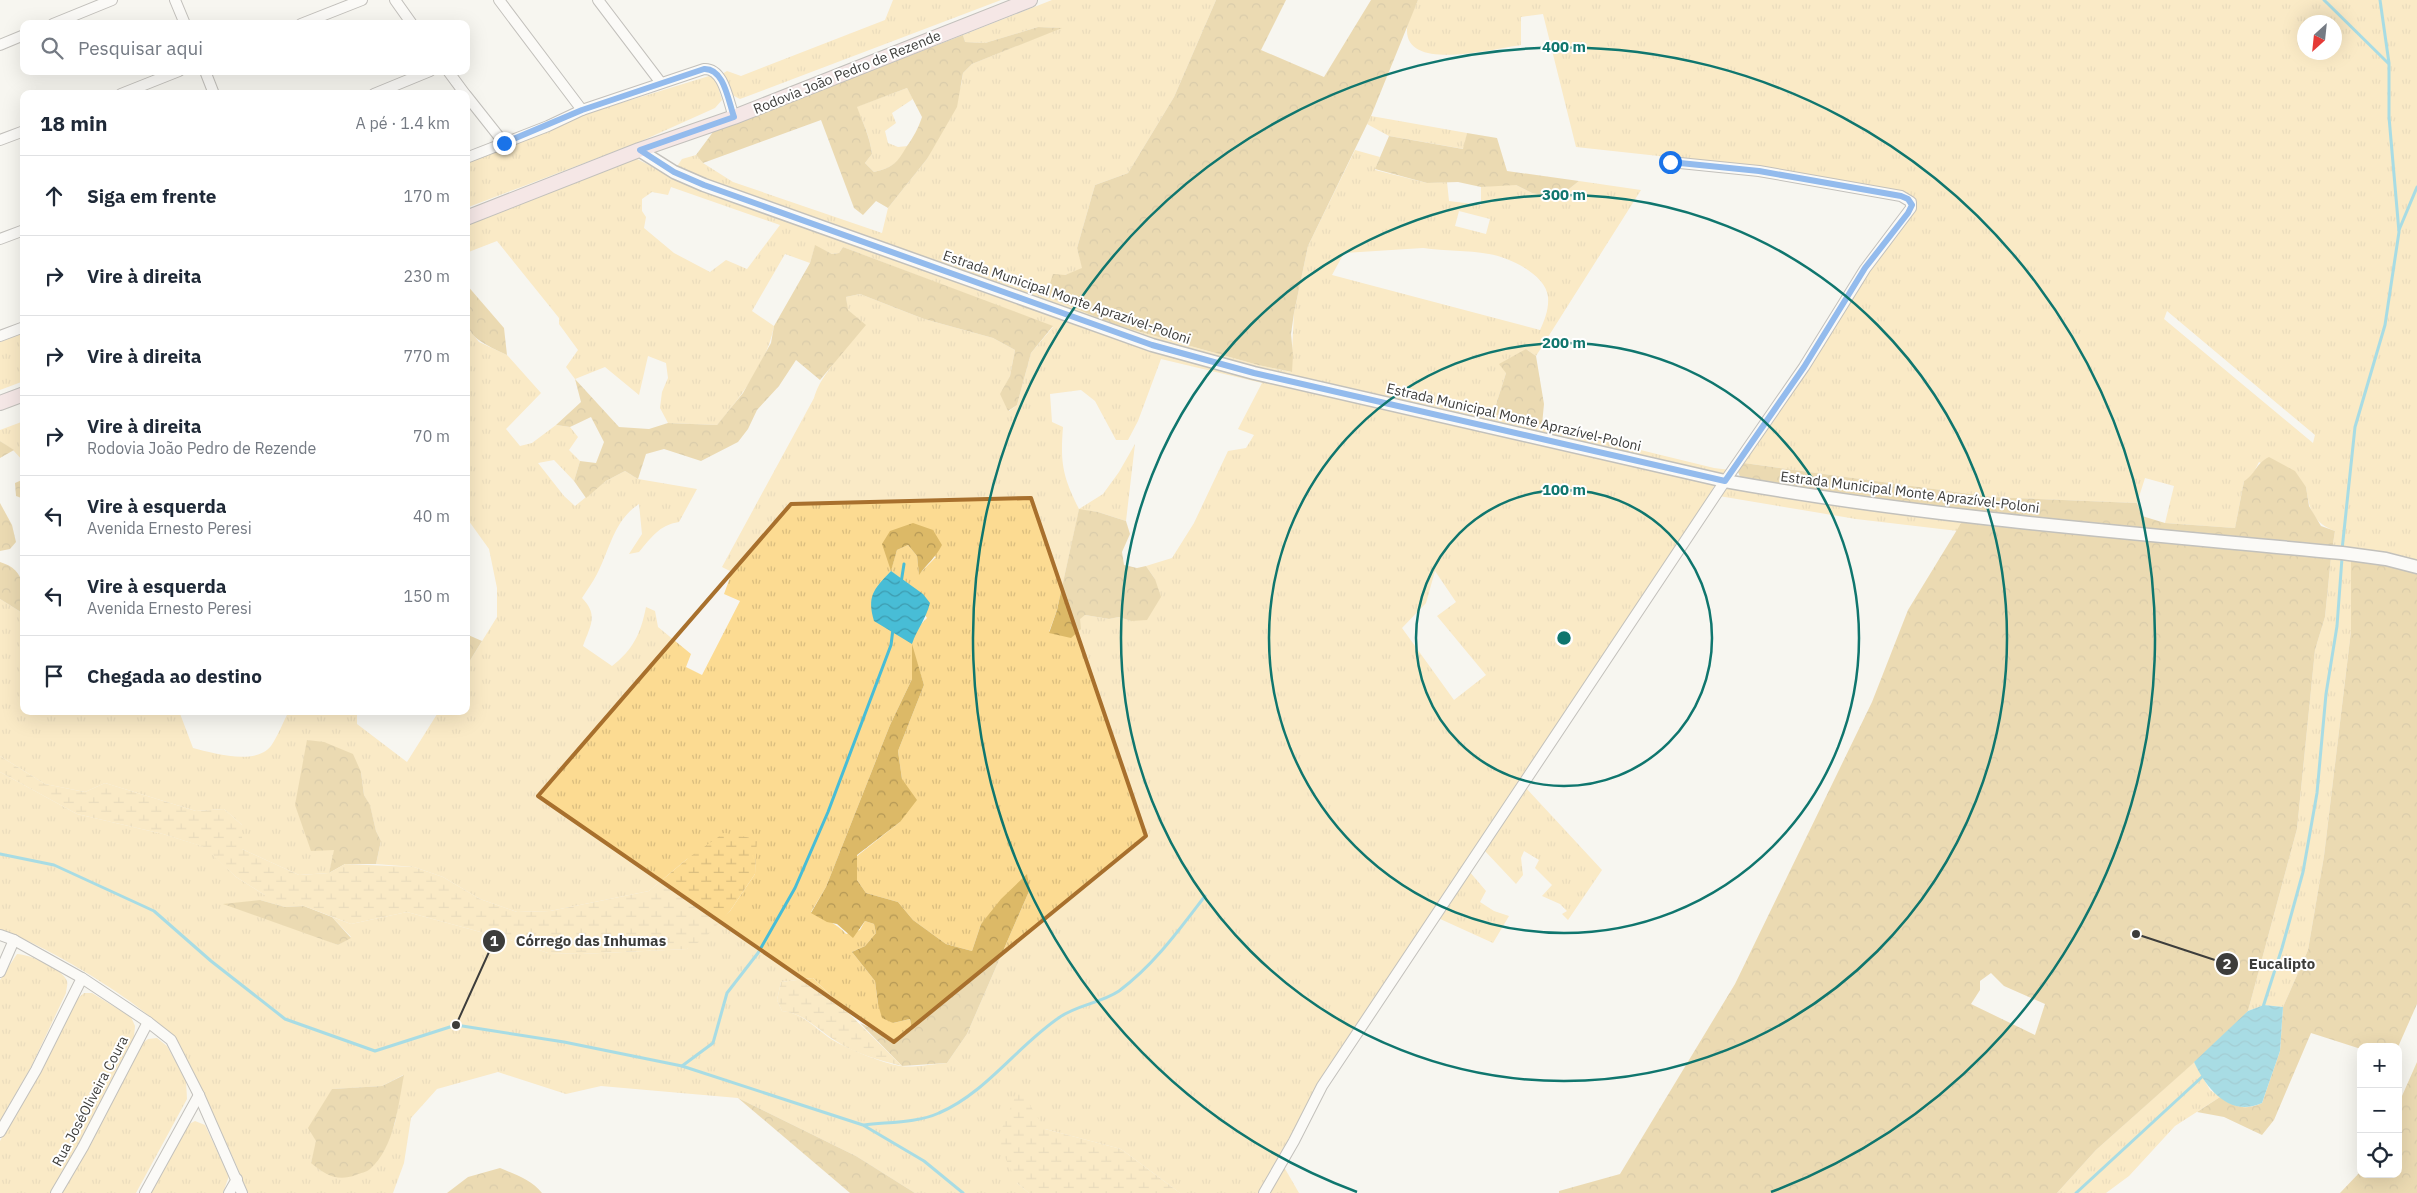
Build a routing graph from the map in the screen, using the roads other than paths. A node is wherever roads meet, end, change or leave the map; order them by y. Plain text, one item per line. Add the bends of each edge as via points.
1 (112, 0) edge
2 (175, 0) edge
3 (362, 0) edge
4 (395, 0) edge
5 (499, 0) edge
6 (598, 0) edge
7 (1030, 0) edge
8 (62, 20) edge
9 (183, 20) edge
10 (311, 20) edge
11 (409, 20) edge
12 (20, 37) edge
13 (0, 45) edge
14 (169, 75) edge
15 (207, 75) edge
16 (420, 75) edge
17 (451, 75) edge
18 (661, 83) junction
19 (131, 90) edge
20 (212, 90) edge
21 (384, 90) edge
22 (463, 90) edge
23 (470, 99) edge
24 (582, 110) junction
25 (734, 117) junction
26 (20, 132) edge
27 (0, 140) edge
28 (504, 143) junction
29 (640, 150) junction
30 (470, 156) edge
31 (1670, 162) dead end
32 (470, 216) edge
33 (20, 232) edge
34 (0, 239) edge
35 (20, 328) edge
36 (0, 336) edge
37 (20, 396) edge
38 (0, 403) edge
39 (1725, 481) junction
40 (2417, 567) edge
41 (0, 935) edge
42 (14, 940) junction
43 (0, 972) edge
44 (82, 978) junction
45 (148, 1022) junction
46 (199, 1095) junction
47 (0, 1132) edge
48 (237, 1179) junction
49 (56, 1193) edge
50 (144, 1193) edge
51 (229, 1193) edge
52 (242, 1193) edge
53 (1264, 1193) edge

1 - 8 street
2 - 9 street
3 - 10 street
4 - 11 street
5 - 24 street
6 - 18 street
7 - 25 main road, Rodovia João Pedro de Rezende
12 - 13 street
14 - 19 street
15 - 20 street
16 - 21 street
17 - 22 street
18 - 24 street
18 - 25 street via 704,69 715,71 720,76
23 - 28 street
24 - 28 street
25 - 29 main road, Rodovia João Pedro de Rezende
26 - 27 street
28 - 30 street
29 - 32 main road, Rodovia João Pedro de Rezende
29 - 39 street, Estrada Municipal Monte Aprazível-Poloni via 674,172 704,185 1152,345 1254,373
31 - 39 street via 1759,171 1901,196 1912,205 1865,268 1804,367
33 - 34 street
35 - 36 street
37 - 38 main road
39 - 40 street, Estrada Municipal Monte Aprazível-Poloni via 1852,503 2342,553
39 - 53 street via 1322,1086
41 - 42 street
42 - 43 street
42 - 44 street
44 - 45 street
44 - 47 street via 36,1070
45 - 46 street via 171,1040
45 - 49 street, Rua JoséOliveira Coura
46 - 48 street
46 - 50 street
48 - 51 street
48 - 52 street

